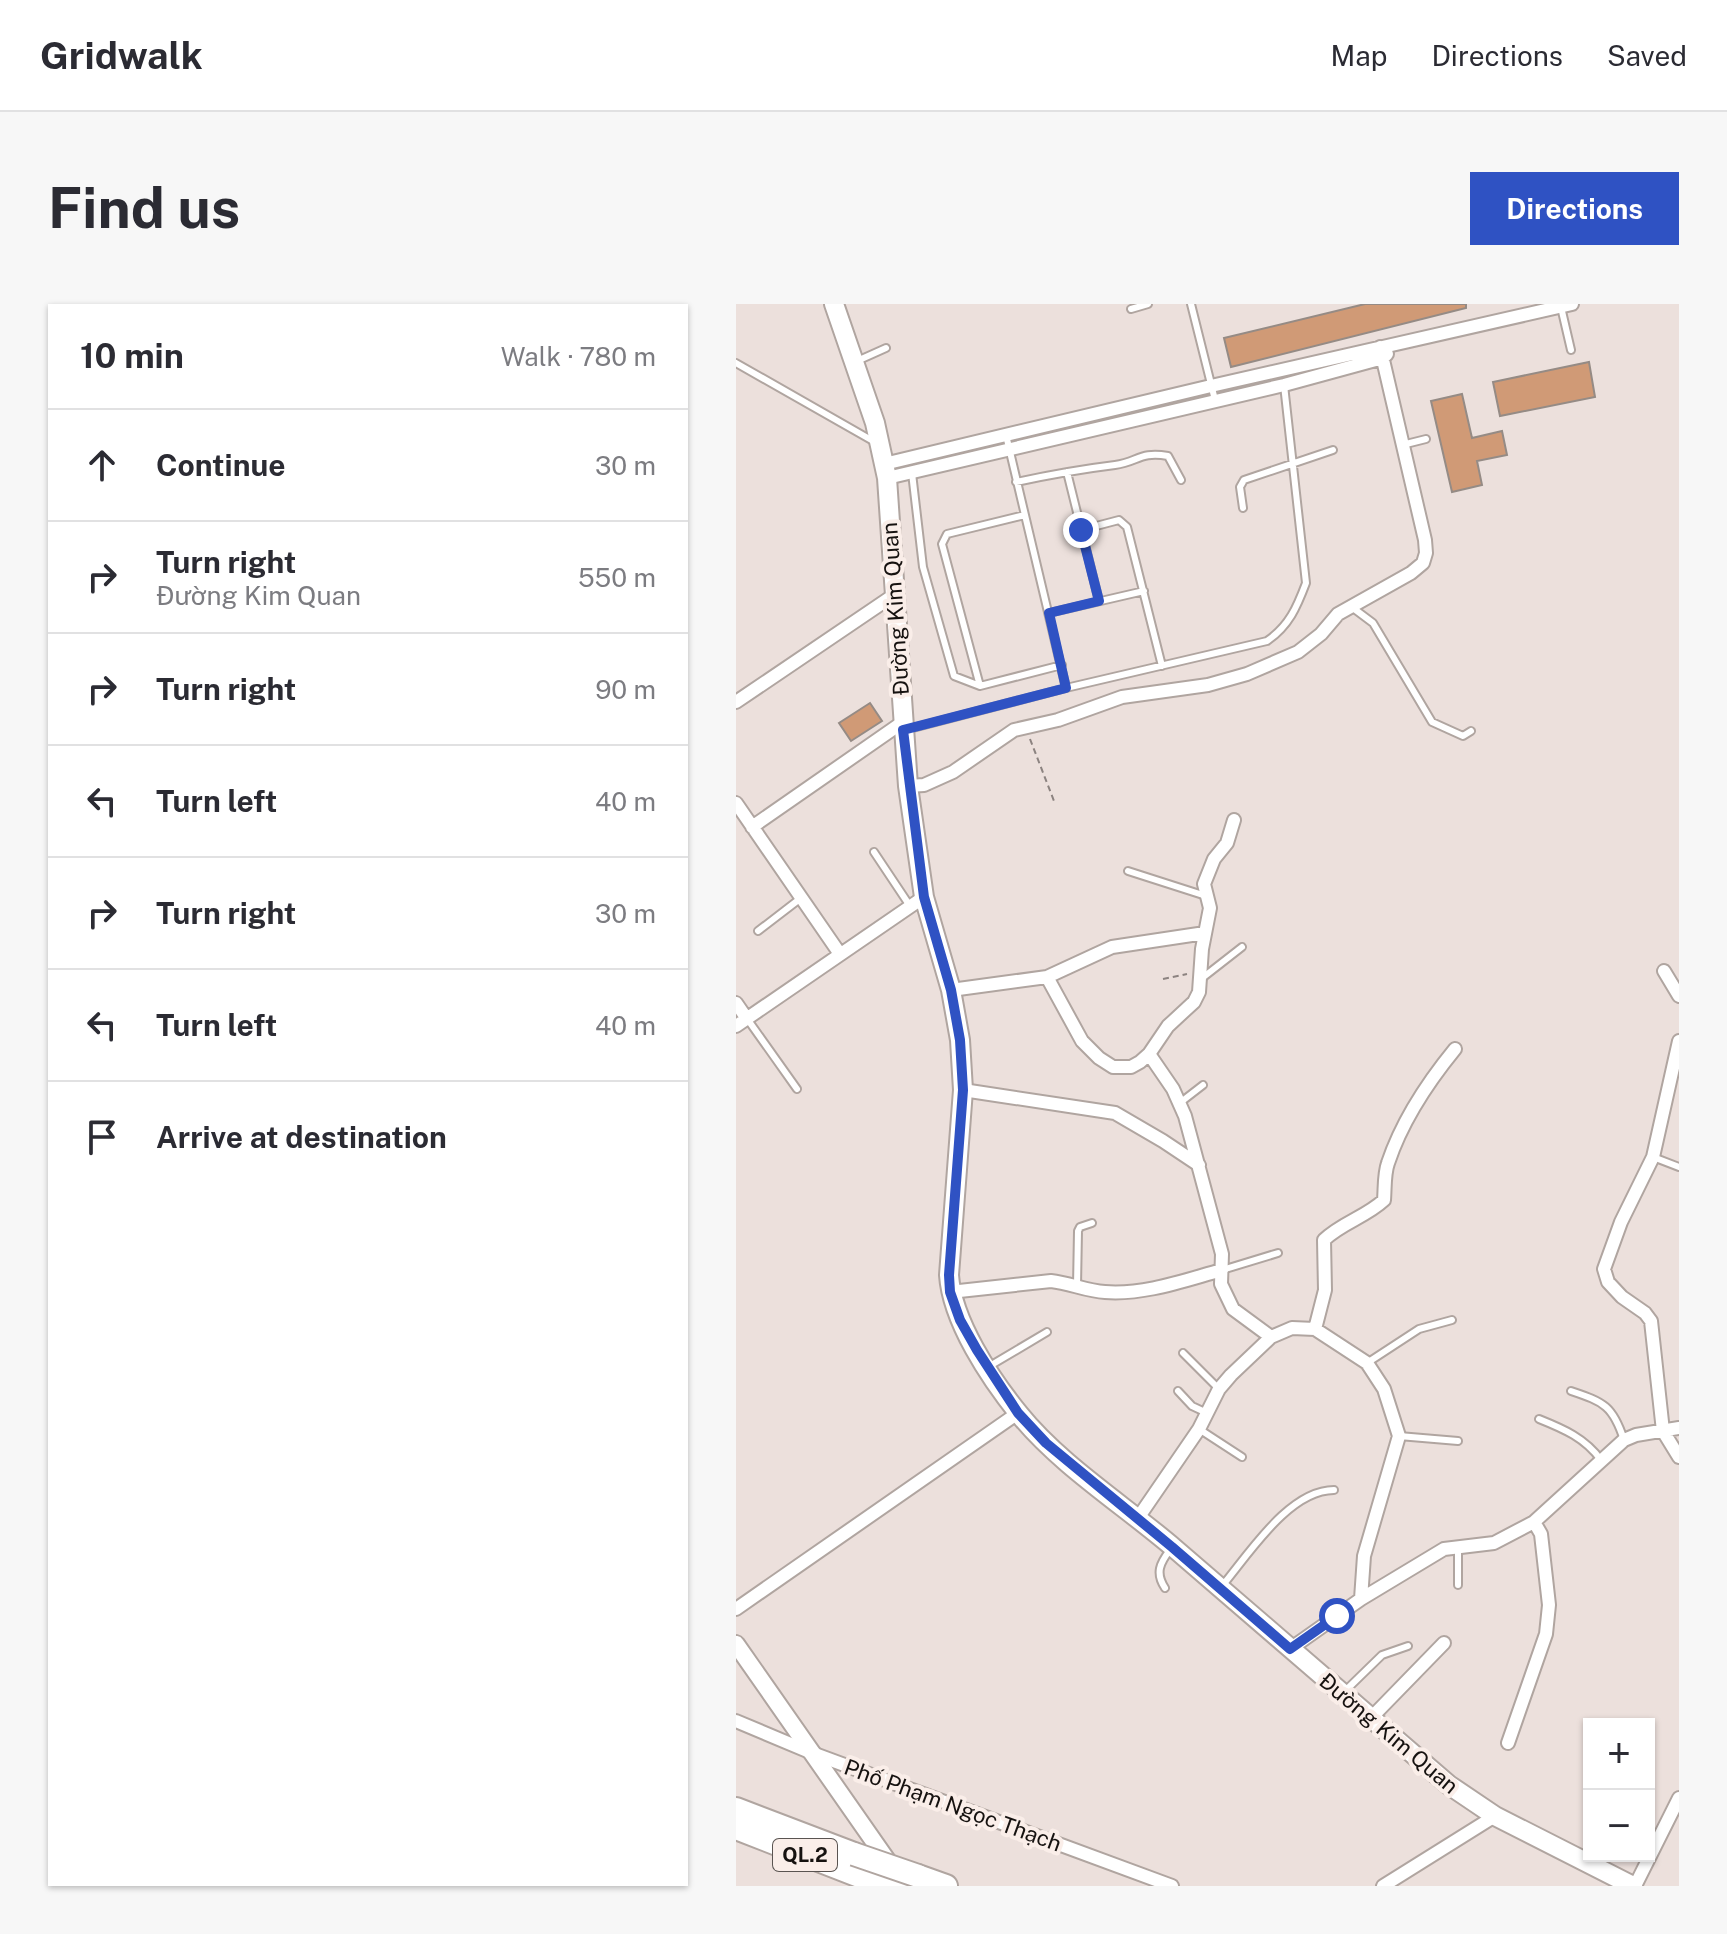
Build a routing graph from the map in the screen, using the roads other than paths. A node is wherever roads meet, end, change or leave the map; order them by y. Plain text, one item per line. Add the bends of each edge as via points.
1 (834, 304) edge
2 (1148, 304) edge
3 (1191, 304) edge
4 (1567, 305) edge
5 (1131, 309) dead end
6 (886, 348) dead end
7 (1571, 350) dead end
8 (1381, 353) junction
9 (855, 361) junction
10 (736, 363) edge
11 (1284, 385) junction
12 (1211, 386) junction
13 (1215, 400) junction
14 (1426, 439) dead end
15 (1006, 442) junction
16 (880, 444) junction
17 (1402, 445) junction
18 (1333, 450) dead end
19 (1293, 465) junction
20 (886, 471) junction
21 (912, 472) junction
22 (1067, 472) junction
23 (1181, 480) dead end
24 (1016, 482) junction
25 (1243, 508) dead end
26 (1025, 515) junction
27 (1081, 530) junction
28 (1144, 591) junction
29 (894, 595) junction
30 (1099, 601) junction
31 (1350, 605) junction
32 (1049, 613) junction
33 (1062, 665) junction
34 (1162, 666) junction
35 (980, 686) junction
36 (1066, 688) junction
37 (736, 702) edge
38 (903, 726) junction
39 (1471, 731) dead end
40 (908, 786) junction
41 (736, 803) edge
42 (1234, 820) dead end
43 (752, 827) junction
44 (874, 852) dead end
45 (1128, 871) dead end
46 (1209, 897) junction
47 (801, 898) junction
48 (917, 901) junction
49 (758, 931) dead end
50 (1205, 933) junction
51 (1242, 947) dead end
52 (840, 954) junction
53 (1664, 971) dead end
54 (1200, 975) junction
55 (1047, 977) junction
56 (951, 990) junction
57 (1679, 996) edge
58 (736, 1003) edge
59 (741, 1022) edge
60 (1679, 1041) edge
61 (1455, 1049) dead end
62 (1149, 1054) junction
63 (1203, 1085) dead end
64 (797, 1089) dead end
65 (963, 1090) junction
66 (1181, 1102) junction
67 (1653, 1157) junction
68 (1199, 1165) junction
69 (1679, 1167) edge
70 (1092, 1223) dead end
71 (1278, 1253) dead end
72 (1222, 1270) junction
73 (1077, 1286) junction
74 (950, 1292) junction
75 (1452, 1320) dead end
76 (1315, 1329) junction
77 (1047, 1332) dead end
78 (1271, 1337) junction
79 (1183, 1353) dead end
80 (1367, 1363) junction
81 (988, 1367) junction
82 (1219, 1389) junction
83 (1178, 1391) dead end
84 (1571, 1391) dead end
85 (1018, 1413) junction
86 (1207, 1413) junction
87 (1539, 1419) dead end
88 (1679, 1428) edge
89 (1199, 1429) junction
90 (1663, 1431) junction
91 (1399, 1436) junction
92 (1624, 1440) junction
93 (1458, 1441) dead end
94 (1242, 1457) dead end
95 (1679, 1457) edge
96 (1601, 1460) junction
97 (1334, 1490) dead end
98 (1138, 1518) junction
99 (1534, 1522) junction
100 (1172, 1547) junction
101 (1458, 1547) junction
102 (1458, 1585) dead end
103 (1165, 1588) dead end
104 (1220, 1588) junction
105 (1361, 1599) junction
106 (736, 1609) edge
107 (1444, 1643) dead end
108 (736, 1644) edge
109 (1408, 1646) dead end
110 (1290, 1649) junction
111 (1342, 1694) junction
112 (1371, 1718) junction
113 (736, 1721) edge
114 (1508, 1743) dead end
115 (812, 1753) junction
116 (1679, 1798) edge
117 (736, 1809) edge
118 (1495, 1816) junction
119 (736, 1828) edge
120 (911, 1881) edge
121 (880, 1884) edge
122 (946, 1886) edge
123 (1172, 1886) edge
124 (1383, 1886) edge
125 (1634, 1886) edge

1 - 9 main road, Đường Kim Quan
2 - 5 lane
3 - 12 lane
4 - 7 lane
4 - 8 street via 1394,345
6 - 9 lane
8 - 11 street
8 - 12 street
8 - 17 street
9 - 16 main road, Đường Kim Quan
10 - 16 lane
11 - 13 street
11 - 19 lane
12 - 13 lane
12 - 15 street
13 - 15 street
14 - 17 lane
15 - 20 street
15 - 21 street
15 - 24 lane
16 - 20 main road, Đường Kim Quan
17 - 31 street via 1426,553 1423,563
18 - 19 lane
19 - 25 lane via 1244,480
19 - 34 lane via 1306,583 1296,611 1267,641
20 - 21 street
20 - 29 main road, Đường Kim Quan
21 - 35 lane via 923,567 954,676
22 - 23 lane via 1118,465 1152,453 1168,456
22 - 24 lane
22 - 27 lane
24 - 26 lane
26 - 32 lane
26 - 35 lane via 947,534 942,544
27 - 28 lane via 1119,520 1127,527
27 - 30 lane
28 - 30 lane
28 - 34 lane
29 - 37 street
29 - 38 main road, Đường Kim Quan
30 - 32 lane
31 - 39 lane via 1373,623 1432,722 1463,736
31 - 40 street via 1312,643 1247,674 1122,697 1026,727 1005,735 953,772
32 - 33 lane
33 - 35 lane
33 - 36 lane
34 - 36 lane
36 - 38 lane
38 - 40 main road, Đường Kim Quan
38 - 43 street
40 - 48 main road, Đường Kim Quan
41 - 43 street
42 - 46 street via 1227,843 1205,875
43 - 47 street
44 - 48 lane
45 - 46 lane
46 - 50 street
47 - 49 lane
47 - 52 street
48 - 52 street
48 - 56 main road, Đường Kim Quan
50 - 54 street
50 - 55 street via 1112,947
51 - 54 lane
52 - 59 street
53 - 57 street
54 - 62 street via 1194,1002
55 - 56 street
55 - 62 street via 1082,1041 1099,1058 1113,1067 1131,1067
56 - 65 main road, Đường Kim Quan
58 - 59 street
59 - 64 lane
60 - 67 street
61 - 76 street via 1409,1117 1387,1165 1384,1200 1324,1240 1325,1290
62 - 66 street
63 - 66 lane
65 - 68 street via 1115,1113
65 - 74 main road, Đường Kim Quan
66 - 68 street
67 - 69 lane
67 - 90 street via 1604,1269 1608,1282 1651,1321
68 - 72 street
70 - 73 lane via 1078,1231
71 - 72 lane
72 - 73 street via 1129,1292
72 - 78 street via 1221,1284 1233,1309
73 - 74 street via 1051,1281
74 - 81 main road, Đường Kim Quan
75 - 80 lane via 1419,1329
76 - 78 street via 1292,1328
76 - 80 street
77 - 81 lane
78 - 82 street
79 - 82 lane
80 - 91 street via 1384,1389
81 - 85 main road, Đường Kim Quan
82 - 86 street
83 - 86 lane
84 - 92 lane via 1600,1401 1612,1412
85 - 98 main road, Đường Kim Quan via 1046,1443
85 - 106 street
86 - 89 street
87 - 96 lane via 1572,1433
88 - 90 street
89 - 94 lane
89 - 98 street
90 - 92 street
90 - 95 street
91 - 93 lane
91 - 105 street via 1364,1556
92 - 96 street
96 - 99 street
97 - 104 lane via 1299,1500
98 - 100 main road, Đường Kim Quan
99 - 101 street via 1494,1543
99 - 114 street via 1541,1534 1549,1605 1546,1634
100 - 103 lane via 1159,1568
100 - 104 main road, Đường Kim Quan
101 - 102 lane
101 - 105 street via 1423,1560
104 - 110 main road, Đường Kim Quan
105 - 110 street
107 - 112 street
108 - 115 street
109 - 111 lane via 1382,1655
110 - 111 main road, Đường Kim Quan
111 - 112 main road, Đường Kim Quan
112 - 118 main road, Đường Kim Quan via 1449,1785
113 - 115 street, Phố Phạm Ngọc Thạch
115 - 120 street
115 - 123 street, Phố Phạm Ngọc Thạch
116 - 125 street
117 - 120 highway, QL.2, bridge
118 - 124 street
118 - 125 main road, Đường Kim Quan
119 - 121 highway, QL.2
120 - 122 highway, QL.2

